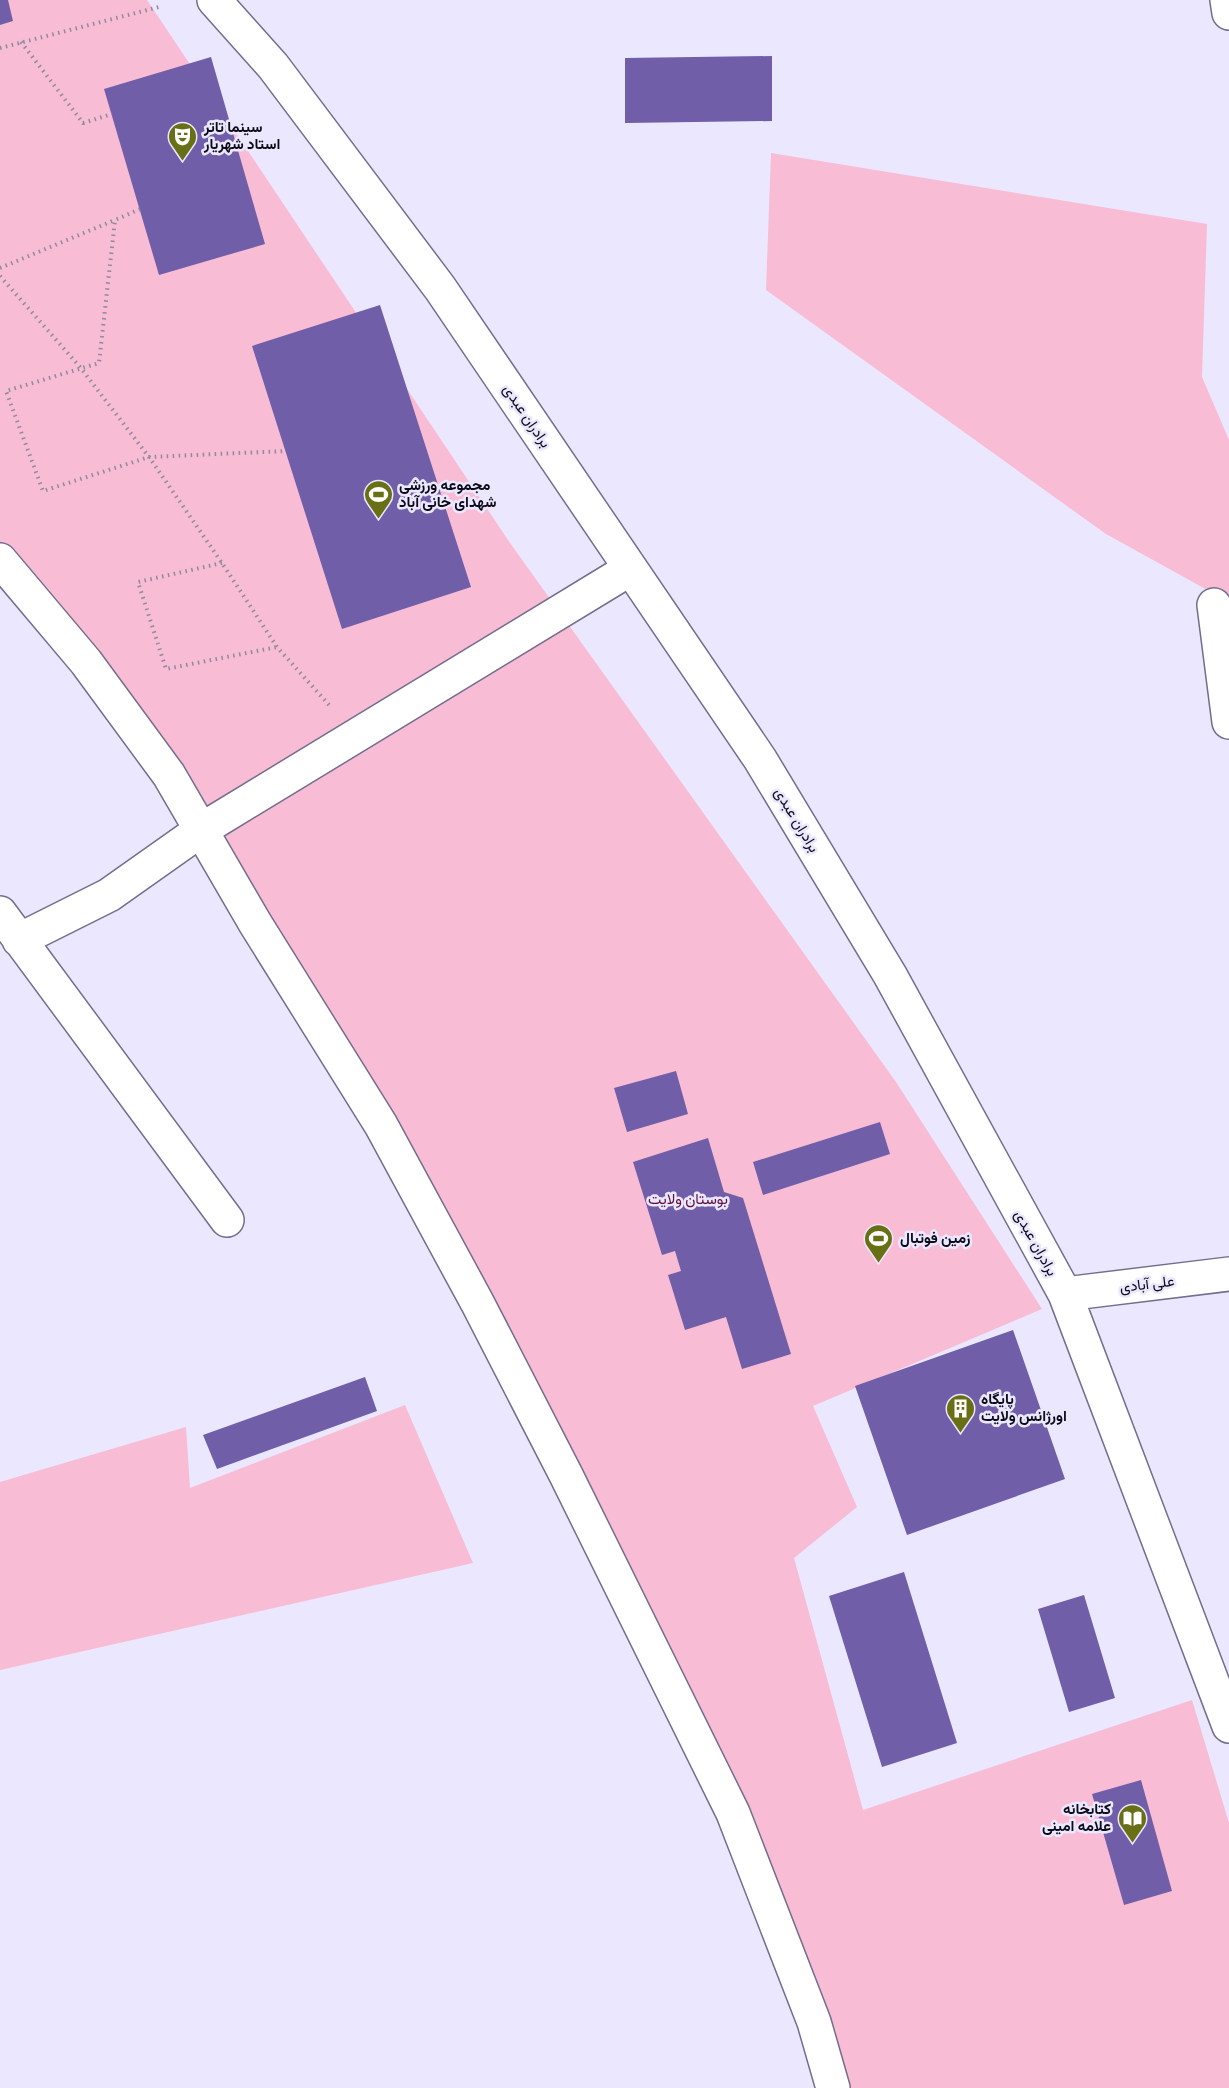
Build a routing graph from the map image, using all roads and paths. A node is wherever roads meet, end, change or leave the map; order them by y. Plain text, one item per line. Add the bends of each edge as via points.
1 (214, 0) edge
2 (1227, 0) edge
3 (159, 7) dead end
4 (1229, 13) edge
5 (21, 42) junction
6 (0, 48) edge
7 (112, 114) dead end
8 (140, 209) dead end
9 (115, 220) junction
10 (0, 268) edge
11 (0, 276) edge
12 (80, 367) junction
13 (285, 451) dead end
14 (148, 457) junction
15 (0, 560) edge
16 (222, 563) junction
17 (630, 569) junction
18 (1221, 611) edge
19 (278, 647) junction
20 (330, 706) dead end
21 (1229, 722) edge
22 (201, 830) junction
23 (0, 913) edge
24 (19, 940) junction
25 (227, 1220) dead end
26 (1229, 1274) edge
27 (1065, 1294) junction
28 (1229, 1726) edge
29 (833, 2088) edge

1 - 17 main road, برادران عبدی via 273,66 440,288
2 - 4 main road
3 - 5 path
5 - 6 path
5 - 7 path via 83,123
8 - 9 path
9 - 10 path
9 - 12 path via 99,363
11 - 12 path
12 - 14 path
12 - 14 path via 6,391 43,491
13 - 14 path
14 - 16 path
15 - 22 main road via 86,662 169,775
16 - 19 path
16 - 19 path via 138,582 166,669
17 - 22 main road
17 - 27 main road, برادران عبدی via 760,759 859,923
18 - 21 main road
19 - 20 path
22 - 24 main road via 108,895
22 - 29 main road via 381,1125 566,1475 733,1813 814,2022
23 - 24 main road
24 - 25 main road
26 - 27 main road, علی آبادی
27 - 28 main road, برادران عبدی

